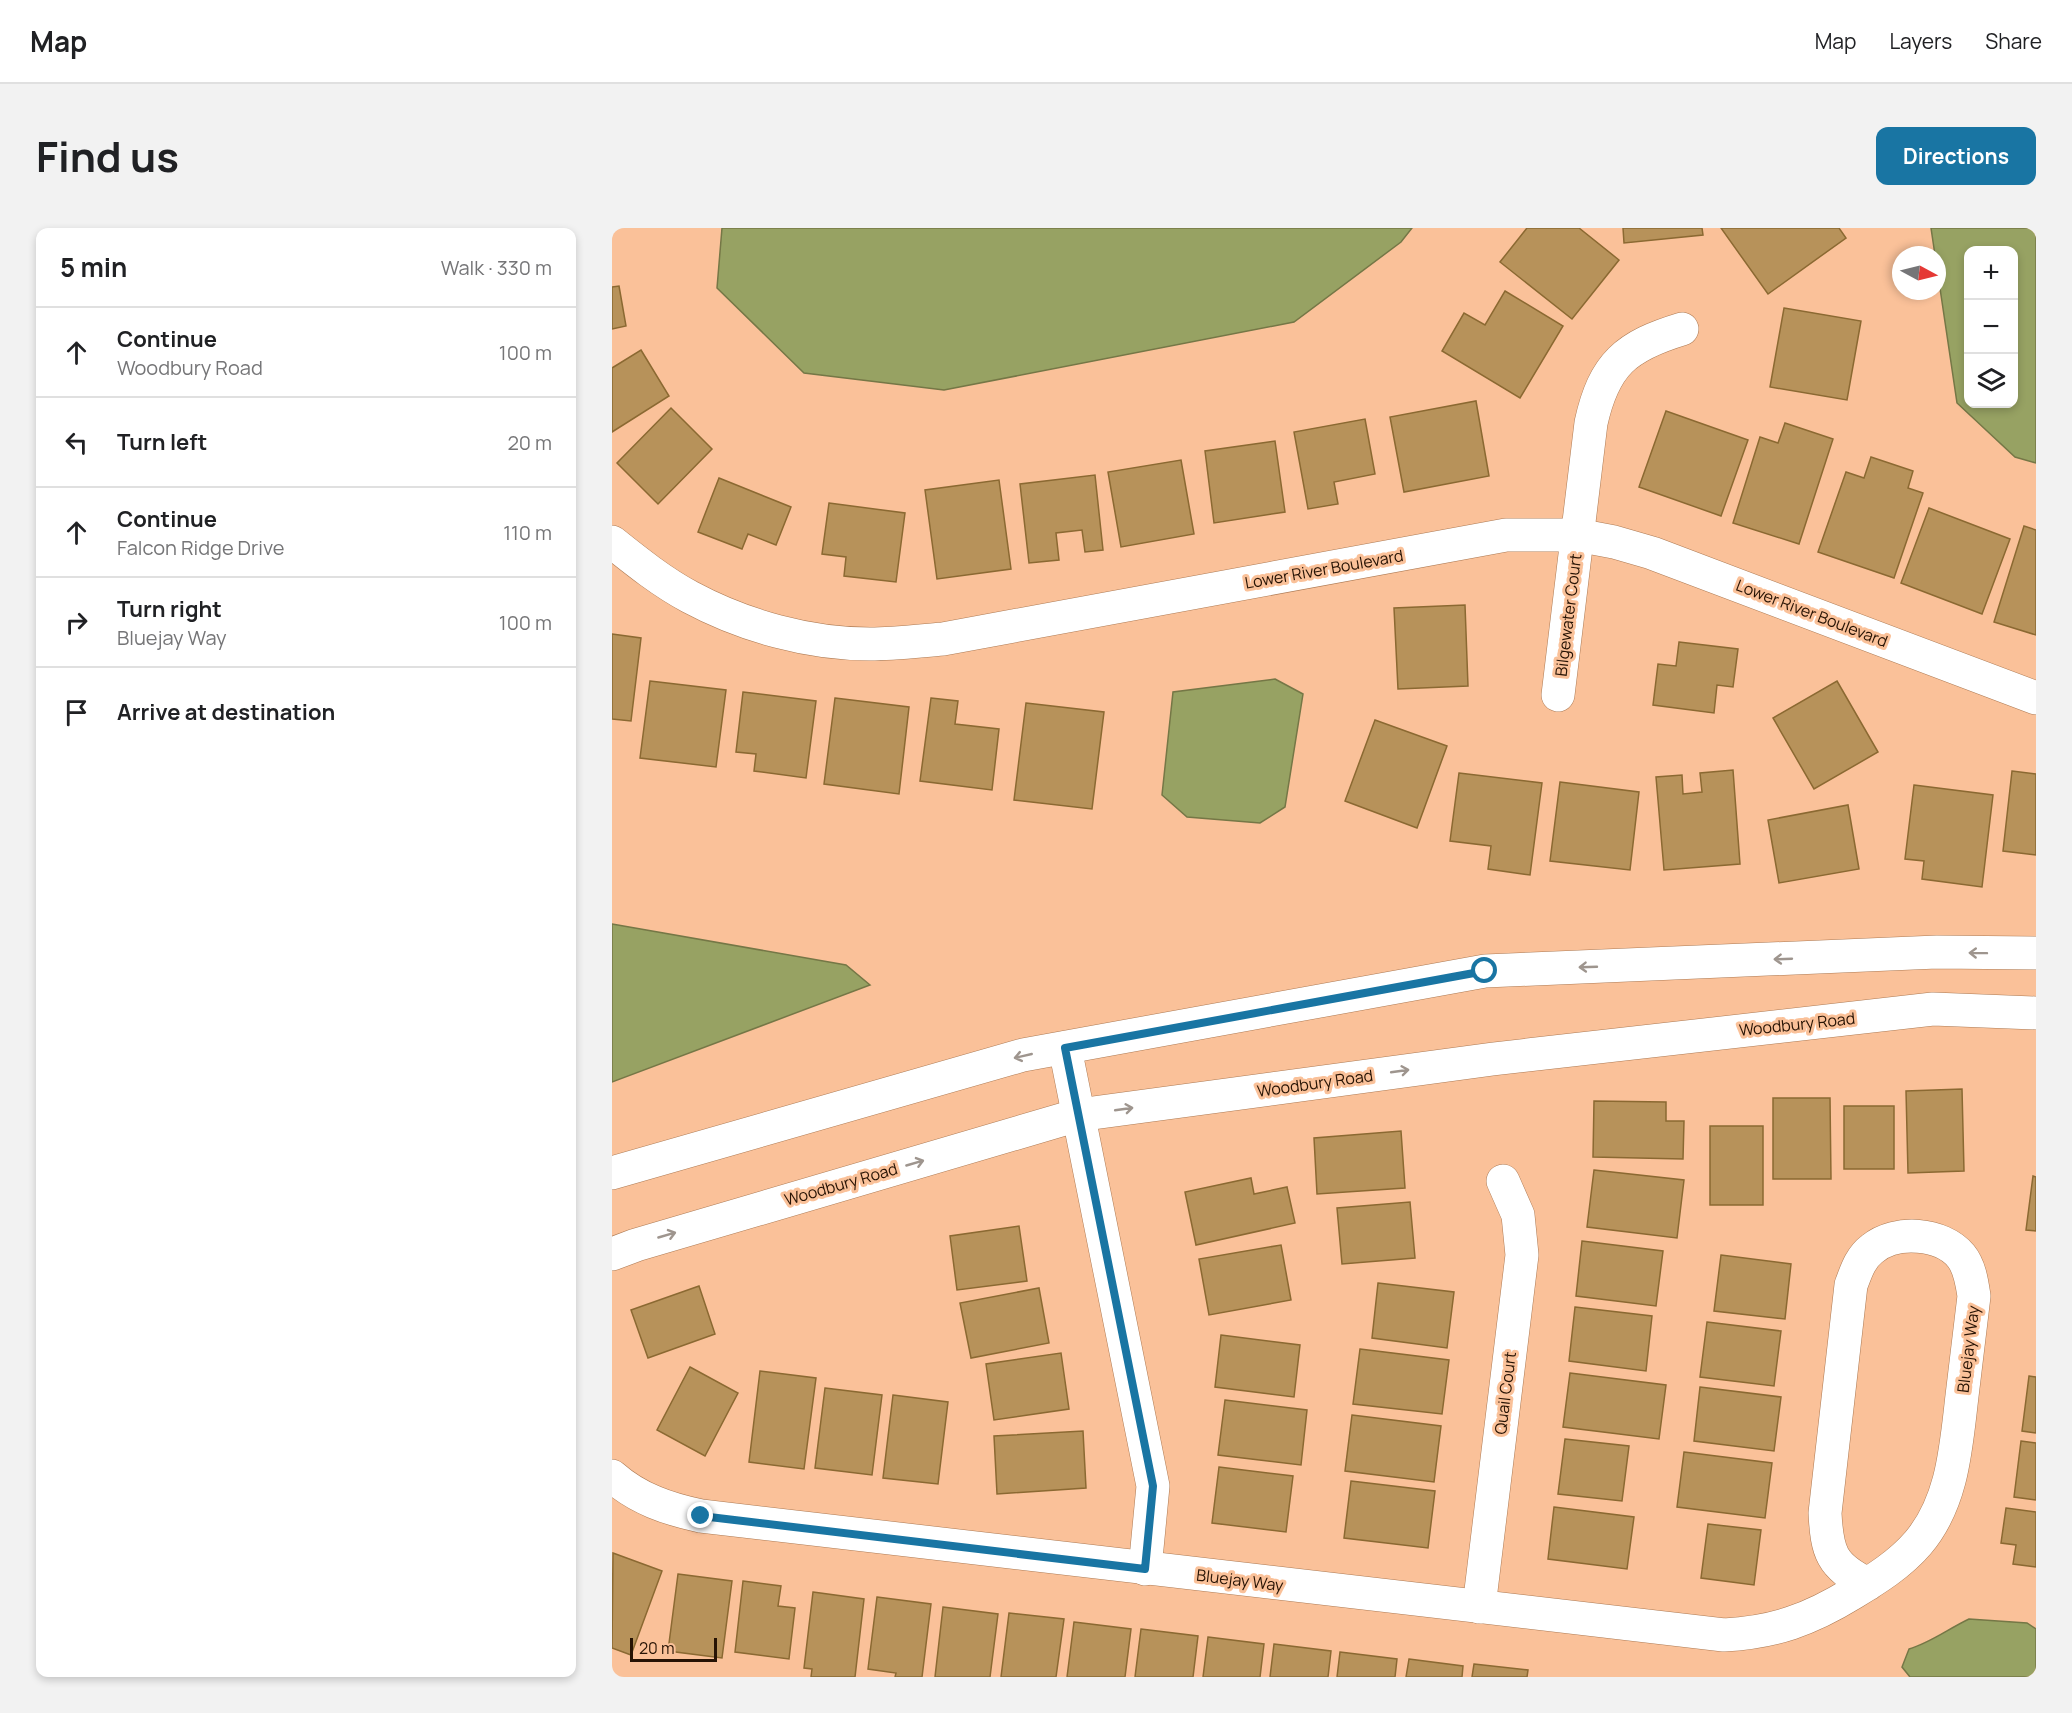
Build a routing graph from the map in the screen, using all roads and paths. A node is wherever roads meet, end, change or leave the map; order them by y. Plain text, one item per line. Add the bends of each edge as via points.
1 (1682, 329) dead end
2 (1577, 535) junction
3 (612, 542) edge
4 (1558, 695) dead end
5 (2036, 698) edge
6 (2036, 953) edge
7 (2036, 1013) edge
8 (1065, 1048) junction
9 (1078, 1115) junction
10 (612, 1173) edge
11 (1503, 1181) dead end
12 (612, 1254) edge
13 (612, 1476) edge
14 (1145, 1569) junction
15 (1868, 1584) junction
16 (1479, 1607) junction

1 - 2 street, Bilgewater Court via 1627,353 1602,383 1591,423
2 - 3 street, Lower River Boulevard via 1506,535 943,639 869,644 792,634 721,612 661,579
2 - 4 street, Bilgewater Court
2 - 5 street, Lower River Boulevard via 1652,553
6 -> 8 street via 1937,952 1485,971
9 -> 7 street, Woodbury Road via 1493,1059 1933,1009
8 - 9 street
8 -> 10 street via 1023,1055
12 -> 9 street, Woodbury Road
9 - 14 street via 1153,1486
11 - 16 street, Quail Court via 1518,1215 1522,1255
13 - 14 street, Bluejay Way via 647,1501 701,1516
14 - 16 street, Bluejay Way
15 - 15 street, Bluejay Way via 1841,1567 1827,1539 1826,1512 1851,1285 1859,1264 1871,1249 1886,1240 1929,1237 1947,1243 1962,1257 1971,1276 1974,1296 1955,1458 1936,1515 1918,1542
15 - 16 street, Bluejay Way via 1807,1617 1754,1634 1724,1635

